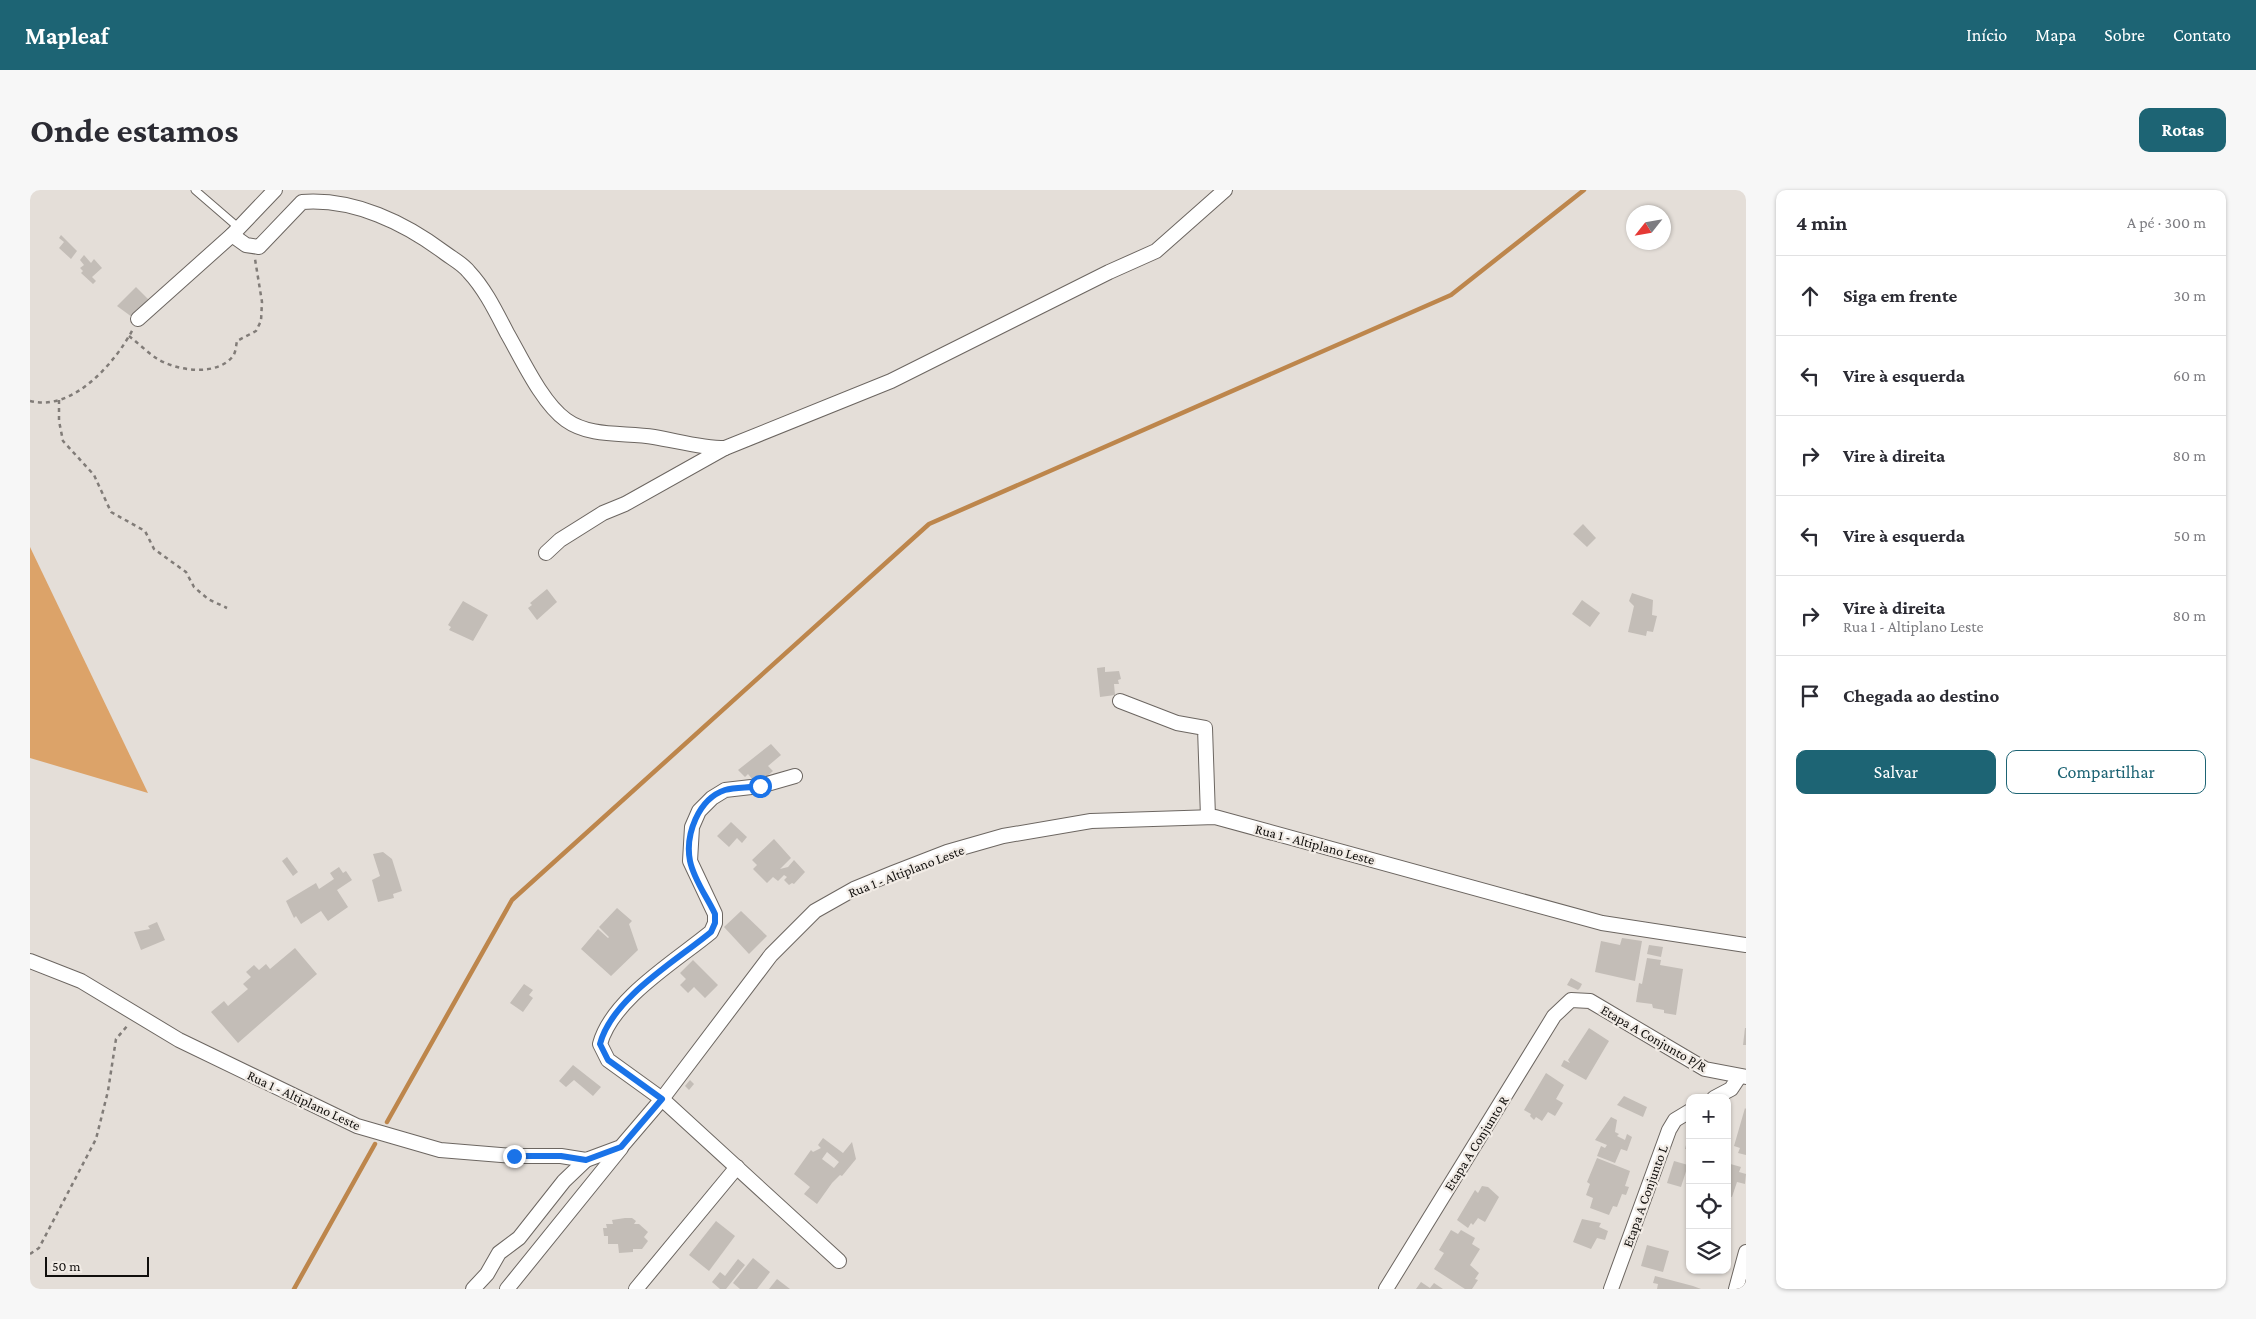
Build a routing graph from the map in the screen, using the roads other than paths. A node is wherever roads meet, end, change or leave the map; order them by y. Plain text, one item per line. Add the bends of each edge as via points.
1 (195, 190) edge
2 (275, 190) edge
3 (1225, 190) edge
4 (235, 232) junction
5 (138, 319) road end
6 (725, 448) junction
7 (546, 553) dead end
8 (1120, 701) dead end
9 (795, 776) dead end
10 (1208, 817) junction
11 (1746, 945) edge
12 (30, 961) edge
13 (1570, 1000) joint
14 (1742, 1077) edge
15 (1722, 1094) edge
16 (662, 1099) junction
17 (1686, 1113) edge
18 (621, 1147) junction
19 (586, 1160) junction
20 (737, 1167) junction
21 (1746, 1252) edge
22 (839, 1261) dead end
23 (473, 1289) edge
24 (507, 1289) edge
25 (636, 1289) edge
26 (1386, 1289) edge
27 (1610, 1289) edge
28 (1736, 1289) edge

1 - 4 lane
2 - 4 street
3 - 6 street via 1156,251 891,381
4 - 5 street
4 - 6 street via 246,245 259,247 302,202 354,207 375,214 417,233 468,270 482,288 540,389 564,418 587,430
6 - 7 street via 603,513 560,540
8 - 10 street via 1177,723 1206,728
9 - 16 street via 760,786 725,790 699,812 692,827 690,861 715,914 715,923 711,932 631,997 612,1017 602,1035 600,1044 608,1060
10 - 11 street, Rua 1 - Altiplano Leste via 1244,824 1602,923
10 - 16 street, Rua 1 - Altiplano Leste via 1091,821 1003,836 947,852 854,888 815,910 770,955
12 - 19 street, Rua 1 - Altiplano Leste via 81,981 179,1040 357,1126 440,1150
13 - 14 street, Etapa A Conjunto P/R via 1590,1001 1705,1069
13 - 26 street, Etapa A Conjunto R via 1554,1016
14 - 15 street via 1732,1089
16 - 18 street, Rua 1 - Altiplano Leste
16 - 20 street
17 - 27 street, Etapa A Conjunto L via 1675,1120 1669,1130
18 - 19 street, Rua 1 - Altiplano Leste
18 - 24 street
19 - 23 street via 564,1181 518,1238 499,1253 487,1274
20 - 22 street
20 - 25 street
21 - 28 street

